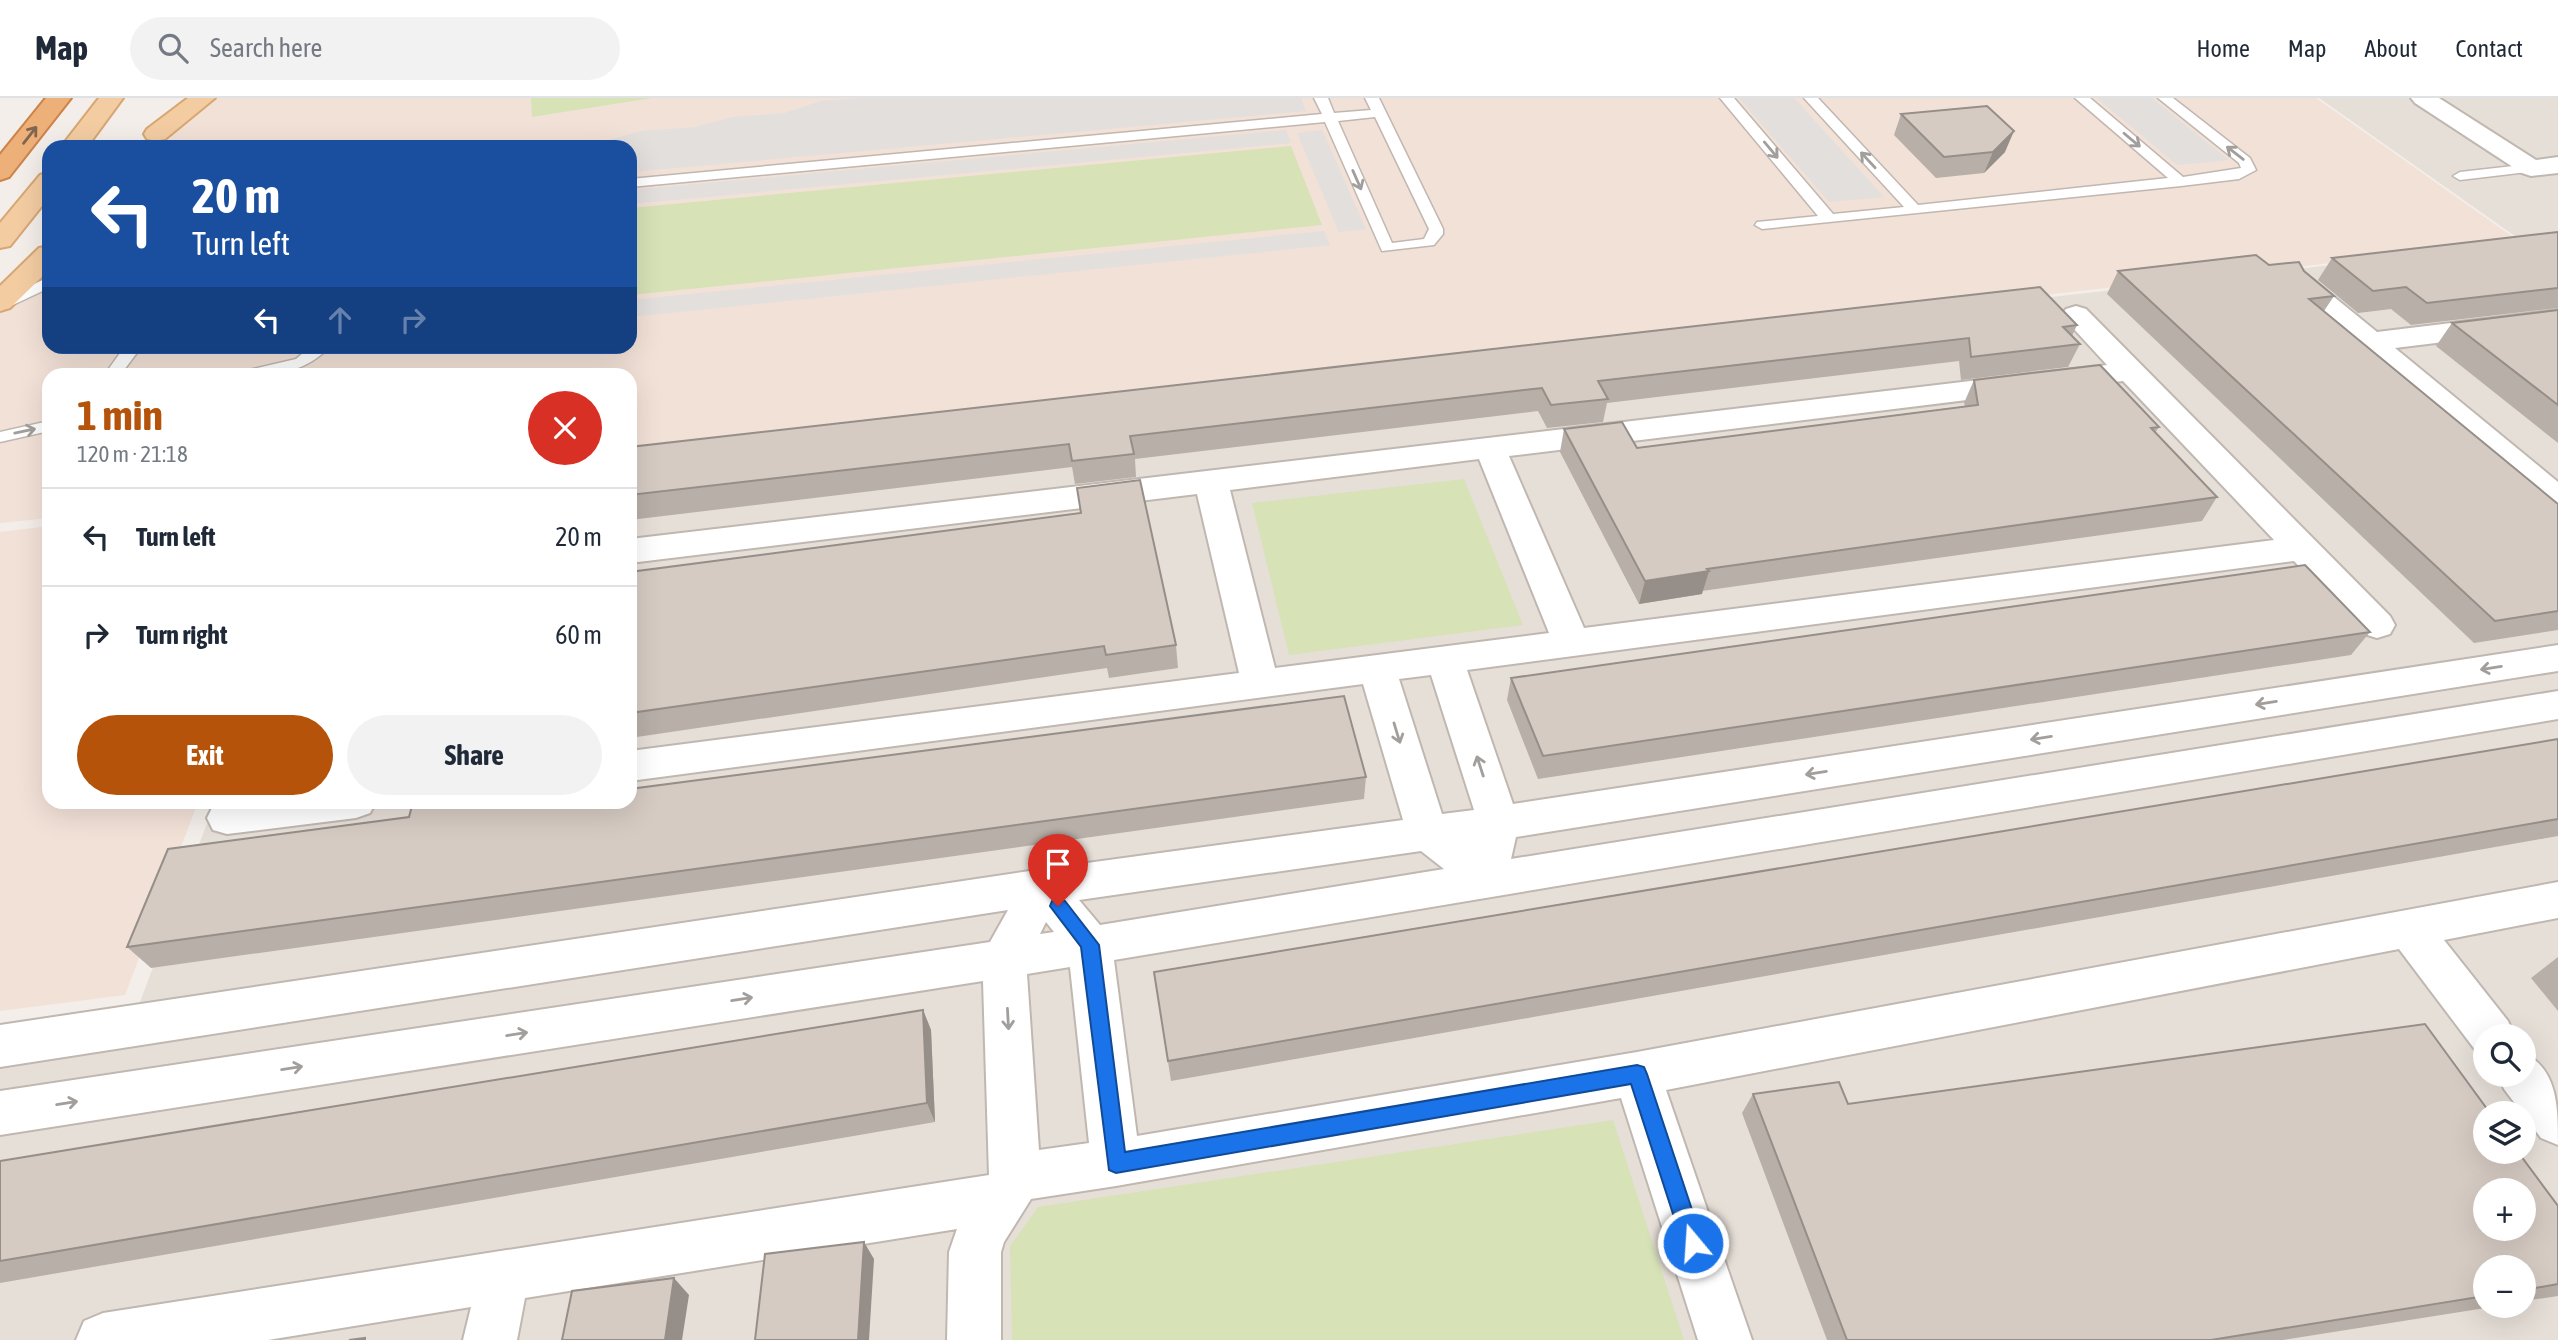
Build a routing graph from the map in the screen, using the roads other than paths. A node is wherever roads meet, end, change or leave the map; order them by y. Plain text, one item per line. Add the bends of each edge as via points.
1 (59, 98) edge
2 (111, 98) edge
3 (175, 98) edge
4 (203, 98) edge
5 (1321, 98) edge
6 (1372, 98) edge
7 (1727, 98) edge
8 (1811, 98) edge
9 (2082, 98) edge
10 (2165, 98) edge
11 (2423, 98) edge
12 (1379, 113) junction
13 (1330, 118) junction
14 (79, 140) edge
15 (152, 140) edge
16 (152, 140) edge
17 (2558, 166) edge
18 (2531, 168) junction
19 (0, 172) edge
20 (2460, 176) dead end
21 (637, 182) edge
22 (2181, 182) junction
23 (42, 189) edge
24 (1915, 210) junction
25 (1829, 219) junction
26 (1762, 225) dead end
27 (0, 240) edge
28 (42, 261) edge
29 (42, 285) edge
30 (2302, 285) edge
31 (0, 304) edge
32 (2076, 315) dead end
33 (2558, 319) edge
34 (2370, 342) junction
35 (312, 354) edge
36 (278, 368) edge
37 (2131, 371) junction
38 (42, 427) edge
39 (0, 436) edge
40 (1490, 448) junction
41 (1211, 481) junction
42 (2558, 499) edge
43 (2302, 548) junction
44 (637, 550) edge
45 (2376, 625) dead end
46 (1572, 643) junction
47 (2558, 658) edge
48 (1444, 659) junction
49 (1377, 668) junction
50 (1260, 684) junction
51 (2558, 705) edge
52 (637, 765) edge
53 (298, 809) edge
54 (227, 818) dead end
55 (1499, 823) junction
56 (1427, 832) junction
57 (1485, 878) junction
58 (1043, 887) junction
59 (2558, 900) edge
60 (2409, 929) junction
61 (1090, 945) junction
62 (1004, 959) junction
63 (2483, 1024) edge
64 (0, 1046) edge
65 (1637, 1074) junction
66 (2531, 1087) edge
67 (0, 1113) edge
68 (2558, 1122) edge
69 (1116, 1163) junction
70 (1010, 1187) junction
71 (504, 1275) junction
72 (103, 1340) edge
73 (489, 1340) edge
74 (974, 1340) edge
75 (1725, 1340) edge

19 -> 1 highway
2 - 14 main road
3 - 15 main road
4 - 16 main road
5 - 13 lane
6 - 12 lane
7 -> 25 lane
24 -> 8 lane
9 -> 22 lane
22 -> 10 lane via 2239,176 2249,166
11 - 18 street
12 - 13 lane
13 -> 12 lane via 1387,248 1429,242 1436,229
13 - 21 lane
17 - 18 street
18 - 20 lane
22 - 24 lane
23 - 27 main road
24 - 25 lane
25 - 26 lane
28 - 31 main road
29 - 31 lane
30 - 34 street
32 - 37 street
33 - 34 street
34 - 42 street
35 - 36 lane via 302,362
37 - 40 street
37 - 43 street
39 -> 38 lane
40 - 41 street
40 - 46 street
41 - 44 street
41 - 50 street
43 - 45 street
43 - 46 street
46 - 48 street
47 -> 55 street
48 - 49 street
55 -> 48 street
49 - 50 street
49 -> 56 street
50 - 52 street
51 - 57 street
53 - 54 street
55 - 56 street
55 - 57 street
56 - 57 street
56 - 58 street
57 - 61 street
58 - 61 street
58 - 62 street
58 - 64 street
59 - 60 street
60 - 63 street
60 - 65 street
61 - 62 street
61 - 69 street
67 -> 62 street
62 -> 70 street
65 - 69 street
65 - 75 street
66 - 68 street
69 - 70 street
70 - 71 street
70 - 74 street via 982,1230 975,1252
71 - 72 street
71 - 73 street

